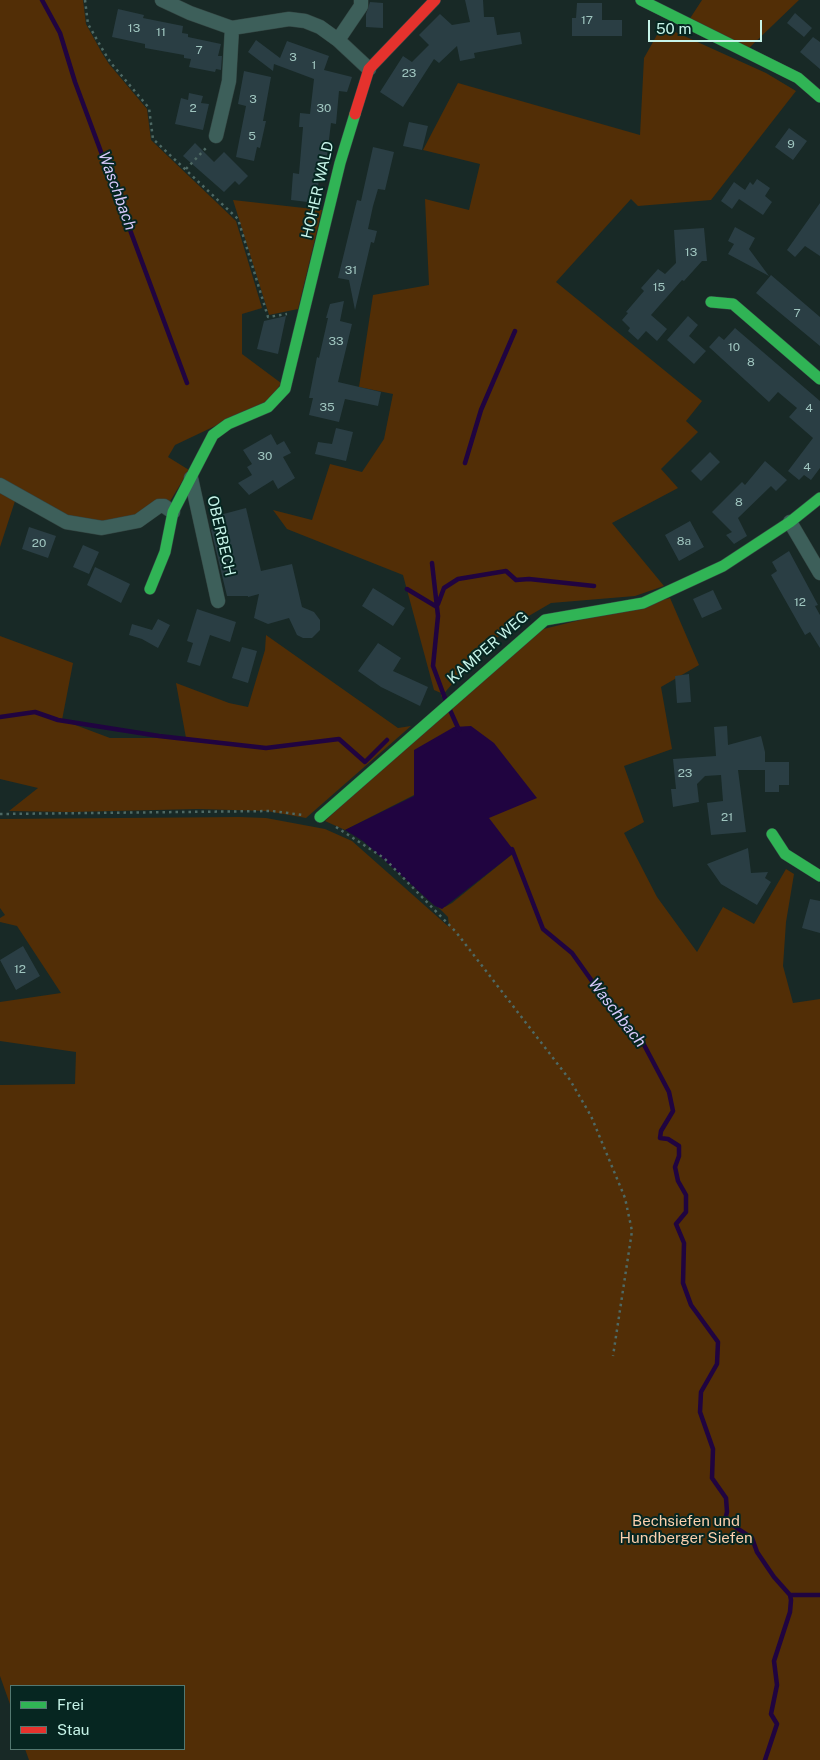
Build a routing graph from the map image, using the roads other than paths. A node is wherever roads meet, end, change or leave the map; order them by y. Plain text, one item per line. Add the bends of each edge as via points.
1 (162, 0) edge
2 (361, 0) edge
3 (435, 0) edge
4 (641, 0) edge
5 (232, 28) junction
6 (338, 40) junction
7 (368, 69) junction
8 (820, 97) edge
9 (216, 136) road end
10 (711, 302) dead end
11 (820, 379) edge
12 (268, 407) joint
13 (191, 478) junction
14 (0, 485) edge
15 (820, 498) edge
16 (173, 512) junction
17 (790, 522) junction
18 (820, 573) edge
19 (150, 589) dead end
20 (218, 601) dead end
21 (320, 817) road end
22 (772, 834) dead end
23 (820, 876) edge

1 - 5 street
2 - 6 street via 361,6
3 - 7 street, HOHER WALD
4 - 8 street via 798,78
5 - 6 street via 289,19 320,27
5 - 9 street via 230,81
6 - 7 street
7 - 12 street, HOHER WALD via 340,162 285,389
10 - 11 street via 733,304
12 - 13 street, OBERBECH via 228,424 213,435
13 - 16 street, OBERBECH
13 - 20 street, OBERBECH
14 - 16 street via 66,522 102,528 138,521 159,506
15 - 17 street, KAMPER WEG
16 - 19 street, OBERBECH via 165,552
17 - 18 street
17 - 21 street, KAMPER WEG via 723,566 643,603 545,620
22 - 23 street via 786,854

